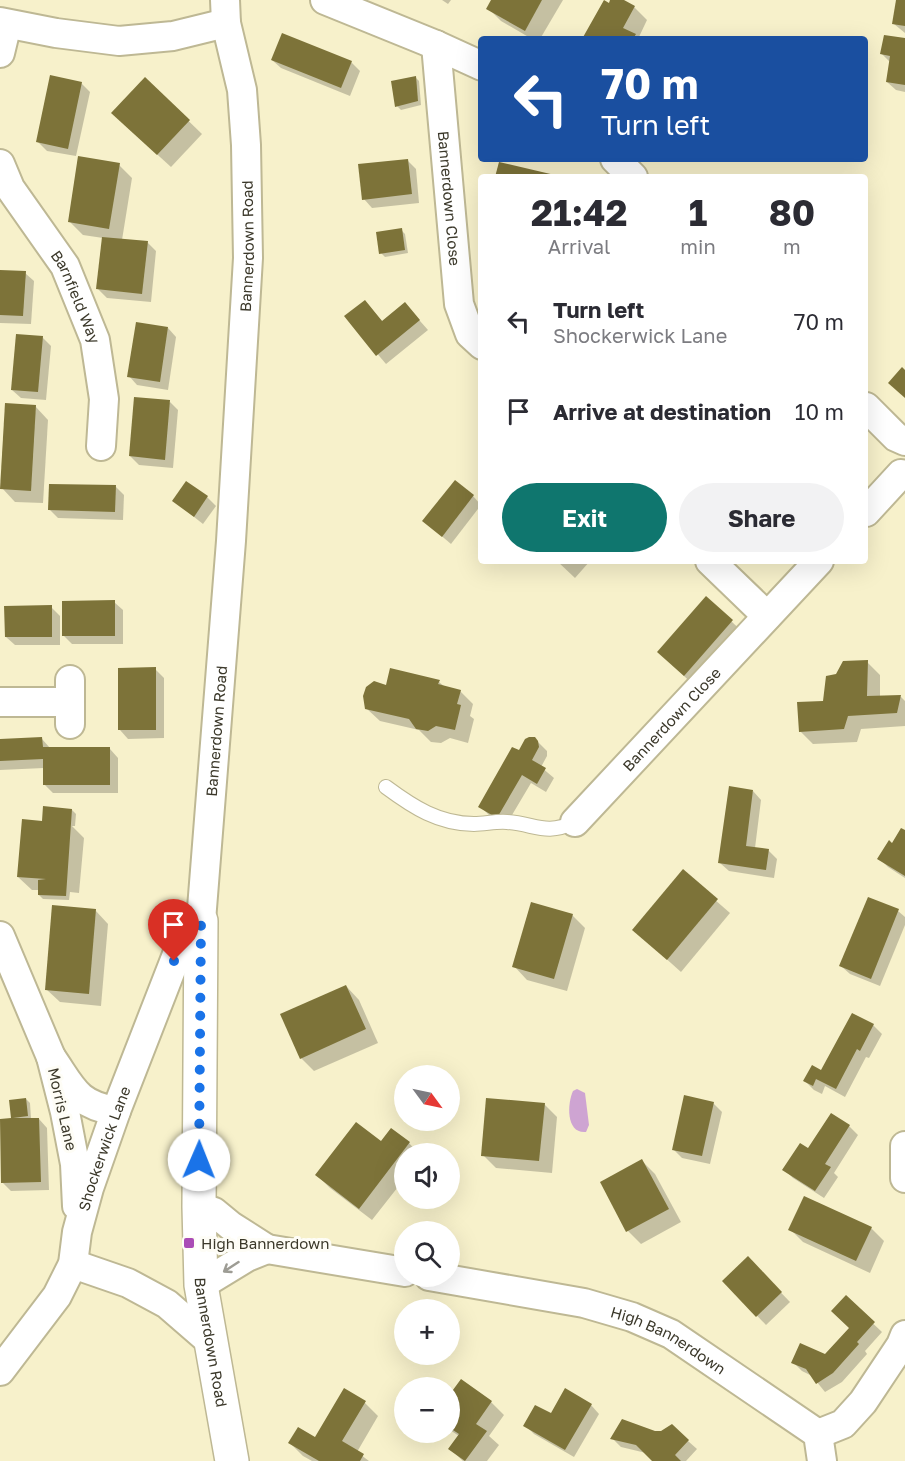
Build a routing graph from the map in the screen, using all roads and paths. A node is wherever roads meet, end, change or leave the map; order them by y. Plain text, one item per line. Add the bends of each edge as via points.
1 (325, 0) edge
2 (226, 11) edge
3 (3, 23) edge
4 (436, 45) junction
5 (0, 53) edge
6 (478, 64) edge
7 (618, 162) edge
8 (0, 164) edge
9 (630, 174) edge
10 (478, 341) edge
11 (868, 409) edge
12 (905, 441) edge
13 (101, 446) dead end
14 (901, 474) dead end
15 (868, 510) edge
16 (713, 564) edge
17 (816, 564) edge
18 (767, 616) junction
19 (0, 702) edge
20 (70, 702) dead end
21 (386, 787) dead end
22 (574, 822) joint
23 (201, 921) junction
24 (0, 936) edge
25 (51, 1057) junction
26 (116, 1112) junction
27 (905, 1146) edge
28 (905, 1178) edge
29 (199, 1207) junction
30 (77, 1232) junction
31 (267, 1249) junction
32 (73, 1264) junction
33 (394, 1270) edge
34 (460, 1281) edge
35 (201, 1286) junction
36 (905, 1335) edge
37 (212, 1343) junction
38 (0, 1371) edge
39 (820, 1448) edge
40 (232, 1461) edge

1 - 4 street
2 - 3 street via 173,36 119,41
2 - 23 street, Bannerdown Road via 242,90 248,258
3 - 5 street
4 - 6 street
4 - 10 street, Bannerdown Close via 459,304 470,334
7 - 9 street
8 - 13 street, Barnfield Way via 10,188 65,266 95,340 104,399
11 - 12 street
14 - 15 street
16 - 18 street
17 - 18 street, Bannerdown Close
18 - 22 street, Bannerdown Close
19 - 20 street
21 - 22 lane via 416,809 445,821 506,822 541,829 560,829
23 - 26 street, Shockerwick Lane via 183,939
23 - 29 street, Bannerdown Road
24 - 25 street, Morris Lane
25 - 26 street, Morris Lane via 79,1098 99,1109
25 - 30 street, Morris Lane via 75,1164
26 - 30 street, Shockerwick Lane
27 - 28 street
29 - 31 street via 214,1212
29 - 35 street, Bannerdown Road
30 - 32 street, Shockerwick Lane
31 - 33 street
31 -> 35 street
32 - 37 street via 128,1283 167,1304
32 - 38 street, Shockerwick Lane via 57,1296
34 - 39 street, High Bannerdown via 584,1303 671,1334
35 - 37 street, Bannerdown Road
36 - 39 street, High Bannerdown via 863,1402
37 - 40 street, Bannerdown Road

